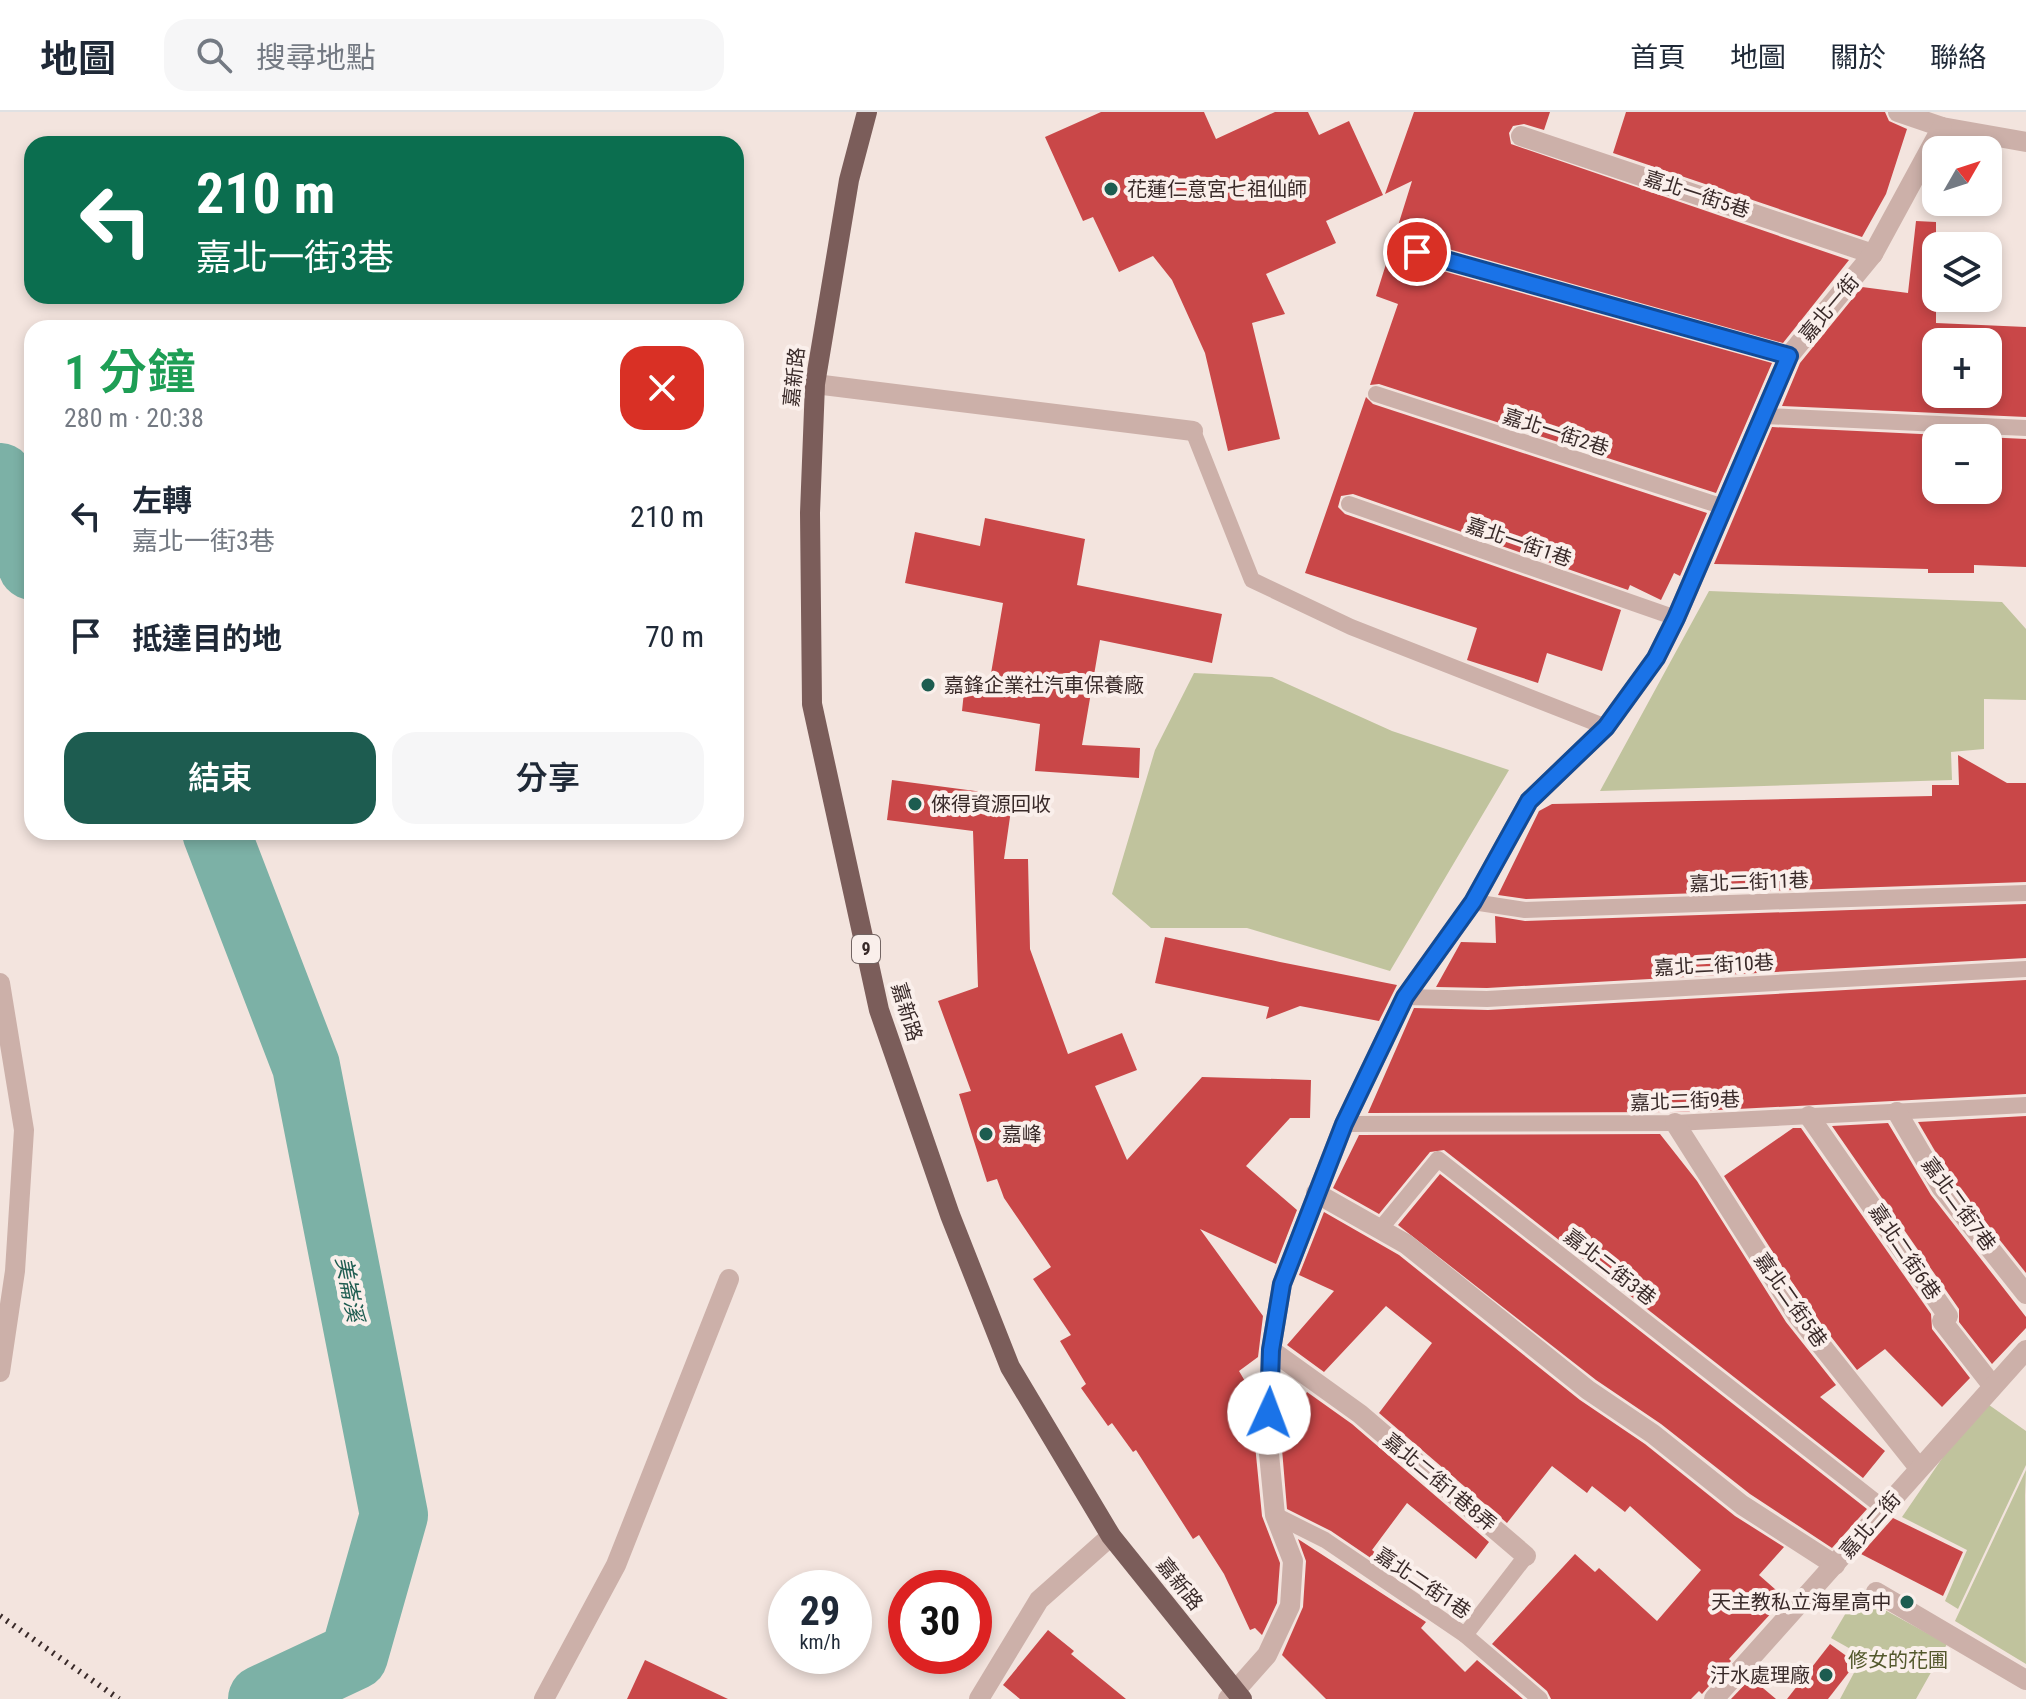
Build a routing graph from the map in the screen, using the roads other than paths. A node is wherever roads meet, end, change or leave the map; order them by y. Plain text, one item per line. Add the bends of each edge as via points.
1 (867, 112) edge
2 (1898, 112) edge
3 (1945, 119) edge
4 (1521, 136) dead end
5 (2026, 142) edge
6 (1417, 252) dead end
7 (1873, 254) junction
8 (1789, 356) junction
9 (815, 384) junction
10 (1376, 394) dead end
11 (1766, 416) junction
12 (2026, 428) edge
13 (1193, 431) joint
14 (1349, 504) dead end
15 (1724, 507) junction
16 (1676, 618) junction
17 (1606, 727) junction
18 (2026, 893) edge
19 (1473, 902) junction
20 (2026, 969) edge
21 (0, 983) edge
22 (1405, 997) junction
23 (2026, 1105) edge
24 (1897, 1112) junction
25 (1809, 1116) junction
26 (1675, 1123) junction
27 (1344, 1124) junction
28 (1316, 1193) junction
29 (729, 1279) dead end
30 (2026, 1294) edge
31 (1271, 1350) junction
32 (2026, 1350) edge
33 (0, 1372) edge
34 (1992, 1385) junction
35 (1919, 1468) junction
36 (1885, 1509) junction
37 (1275, 1515) junction
38 (1111, 1536) junction
39 (1526, 1556) joint
40 (1835, 1565) junction
41 (1876, 1592) dead end
42 (1465, 1635) junction
43 (2026, 1680) edge
44 (1235, 1696) edge
45 (544, 1699) edge
46 (979, 1699) edge
47 (1540, 1699) edge
48 (1714, 1699) edge

1 - 9 main road, 嘉新路 / 9 via 849,180
2 - 3 street
3 - 5 street
3 - 7 street, 嘉北一街
4 - 7 street, 嘉北一街5巷
6 - 8 lane
7 - 8 street, 嘉北一街
8 - 11 street, 嘉北一街
9 - 13 street
9 - 38 main road, 嘉新路 / 9 via 812,704 879,1010 1010,1367
10 - 15 lane, 嘉北一街2巷
11 - 12 lane
11 - 15 street, 嘉北一街
13 - 17 lane via 1252,580 1351,627
14 - 16 lane, 嘉北一街1巷
15 - 16 street, 嘉北一街
16 - 17 street, 嘉北一街 via 1656,658
17 - 19 street, 嘉北一街 via 1529,801
18 - 19 lane, 嘉北二街11巷 via 1525,910
19 - 22 street, 嘉北一街
20 - 22 lane, 嘉北二街10巷 via 1487,999
21 - 33 street via 24,1130 15,1271
22 - 27 street, 嘉北一街
23 - 24 lane, 嘉北二街9巷
24 - 25 lane, 嘉北二街9巷
24 - 30 street, 嘉北二街7巷 via 1941,1187
25 - 26 lane, 嘉北二街9巷
25 - 34 street, 嘉北二街6巷 via 1948,1316 1942,1321
26 - 27 lane, 嘉北二街9巷
26 - 35 street, 嘉北二街5巷 via 1797,1315
27 - 28 street, 嘉北一街
28 - 31 street, 嘉北一街 via 1282,1284
28 - 36 lane, 嘉北二街3巷 via 1381,1228 1438,1159
28 - 40 street via 1406,1244 1588,1390 1742,1505
29 - 45 street via 616,1565
31 - 37 street, 嘉北一街 via 1268,1444
31 - 39 street, 嘉北二街1巷8弄 via 1360,1414
32 - 34 street, 嘉北二街
34 - 35 street, 嘉北二街
35 - 36 street, 嘉北二街
36 - 40 street, 嘉北二街
37 - 42 lane, 嘉北二街1巷 via 1325,1540
37 - 44 street, 嘉北一街 via 1293,1561 1290,1606 1267,1655
38 - 44 main road, 嘉新路 / 9
38 - 46 street via 1039,1600
39 - 42 lane, 嘉北二街1巷8弄
40 - 48 street, 嘉北二街
41 - 43 street
42 - 47 lane, 嘉北二街1巷

